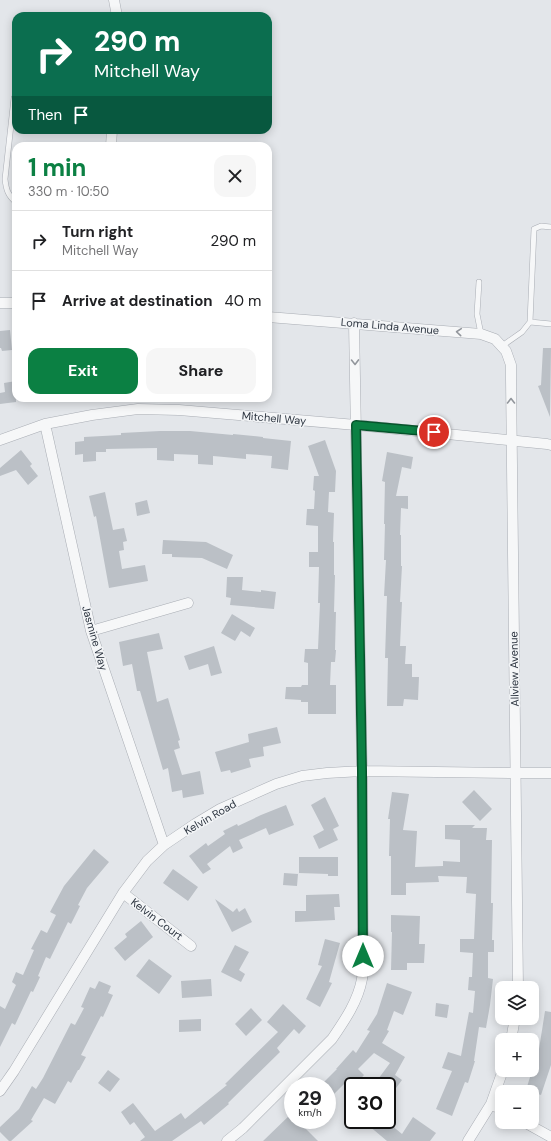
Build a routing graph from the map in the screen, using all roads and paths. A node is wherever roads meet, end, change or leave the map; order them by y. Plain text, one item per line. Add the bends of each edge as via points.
1 (114, 0) edge
2 (116, 12) edge
3 (12, 116) edge
4 (12, 199) edge
5 (551, 227) edge
6 (479, 282) dead end
7 (0, 303) edge
8 (12, 303) edge
9 (272, 317) edge
10 (530, 322) junction
11 (354, 323) junction
12 (551, 324) edge
13 (481, 334) junction
14 (504, 349) junction
15 (45, 424) junction
16 (356, 425) junction
17 (0, 440) edge
18 (511, 440) junction
19 (551, 445) edge
20 (188, 603) dead end
21 (90, 631) junction
22 (362, 771) junction
23 (515, 773) junction
24 (551, 773) edge
25 (164, 846) junction
26 (123, 893) junction
27 (191, 946) dead end
28 (518, 981) edge
29 (501, 1077) edge
30 (0, 1091) edge
31 (492, 1104) junction
32 (495, 1106) edge
33 (537, 1129) edge
34 (551, 1137) edge
35 (227, 1141) edge
36 (468, 1141) edge

1 - 2 street
3 - 4 lane via 5,179 6,190
5 - 10 lane via 542,226 534,229
6 - 13 lane via 477,314
7 - 8 street
9 - 11 street, Loma Linda Avenue
10 - 12 lane
10 - 14 lane
13 -> 11 street, Loma Linda Avenue
11 -> 16 street
13 - 14 street, Loma Linda Avenue via 494,339
18 -> 14 street, Allview Avenue via 511,365
15 - 16 street, Mitchell Way via 130,410 179,410
15 - 17 street, Mitchell Way
15 - 21 street, Jasmine Way
16 - 18 street, Mitchell Way
16 - 22 street
18 - 19 street, Mitchell Way
18 - 23 street, Allview Avenue
20 - 21 street
21 - 25 street, Jasmine Way
22 - 23 street, Kelvin Road
22 - 25 street, Kelvin Road via 308,775 276,784 220,809
22 - 35 street via 363,956 362,979 356,998 332,1038
23 - 24 street, Kelvin Road
23 - 28 street, Allview Avenue
25 - 26 street, Kelvin Road via 147,861
26 - 27 street, Kelvin Court
26 - 30 street, Kelvin Road
29 - 31 street
31 - 32 street
31 - 36 street
33 - 34 street

